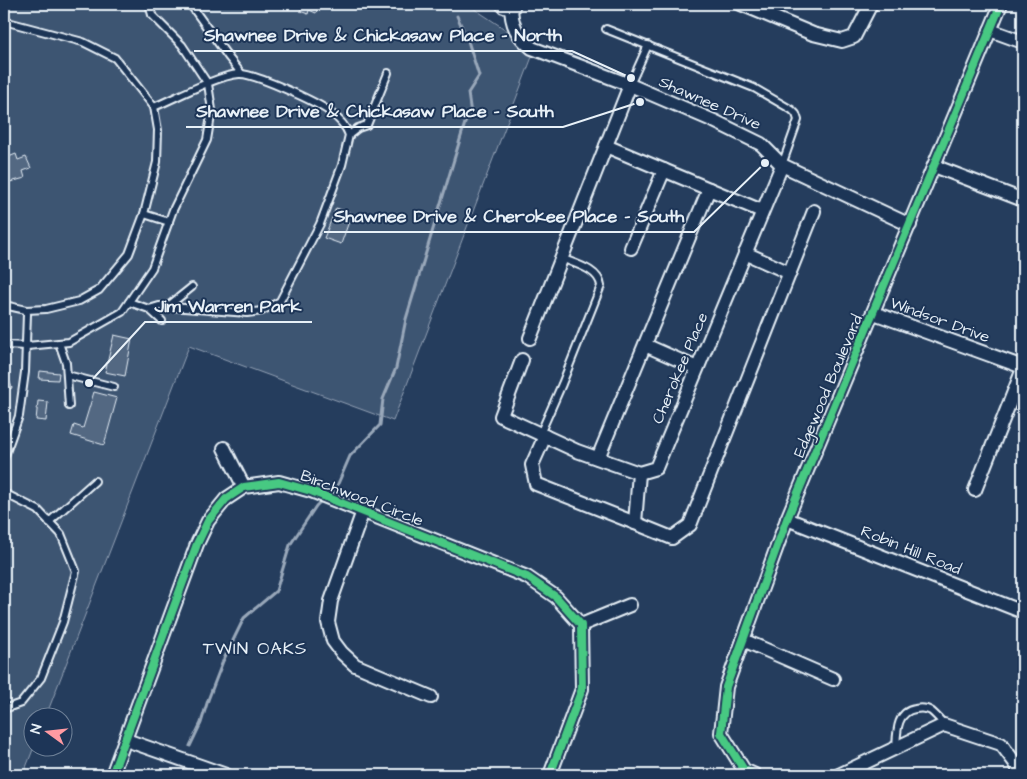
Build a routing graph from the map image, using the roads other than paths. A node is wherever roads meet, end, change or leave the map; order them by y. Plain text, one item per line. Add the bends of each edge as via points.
1 (149, 4) edge
2 (190, 4) edge
3 (509, 4) edge
4 (741, 4) edge
5 (871, 4) edge
6 (1001, 4) edge
7 (4, 21) edge
8 (606, 29) dead end
9 (990, 30) junction
10 (1023, 42) edge
11 (648, 45) junction
12 (241, 73) junction
13 (388, 73) dead end
14 (208, 84) junction
15 (630, 85) junction
16 (154, 107) junction
17 (349, 135) junction
18 (606, 146) junction
19 (782, 165) junction
20 (934, 166) junction
21 (664, 170) junction
22 (709, 189) junction
23 (1023, 200) edge
24 (762, 211) junction
25 (814, 211) dead end
26 (144, 214) junction
27 (169, 222) junction
28 (910, 225) junction
29 (631, 248) dead end
30 (744, 253) junction
31 (561, 258) junction
32 (790, 273) junction
33 (192, 287) dead end
34 (129, 302) junction
35 (4, 305) edge
36 (167, 306) junction
37 (149, 309) junction
38 (26, 310) junction
39 (874, 313) junction
40 (162, 321) dead end
41 (530, 338) dead end
42 (59, 343) junction
43 (4, 345) edge
44 (645, 345) junction
45 (27, 346) junction
46 (522, 360) dead end
47 (697, 368) junction
48 (1023, 368) edge
49 (67, 375) junction
50 (114, 387) dead end
51 (69, 406) dead end
52 (542, 435) junction
53 (224, 448) dead end
54 (4, 458) edge
55 (598, 458) junction
56 (640, 473) junction
57 (95, 480) dead end
58 (244, 487) junction
59 (975, 490) dead end
60 (4, 493) edge
61 (363, 511) junction
62 (787, 519) junction
63 (49, 522) junction
64 (636, 523) junction
65 (630, 605) dead end
66 (1023, 612) edge
67 (581, 625) junction
68 (743, 640) junction
69 (833, 679) dead end
70 (431, 698) dead end
71 (4, 709) edge
72 (945, 725) junction
73 (126, 740) junction
74 (896, 748) junction
75 (112, 775) edge
76 (226, 775) edge
77 (550, 775) edge
78 (755, 775) edge
79 (840, 775) edge
80 (1021, 775) edge

1 - 14 lane via 152,15 182,45
2 - 12 lane
3 - 15 street, Shawnee Drive via 516,32 532,48
4 - 5 street via 813,34 842,42 854,37
6 - 9 street, Edgewood Boulevard
7 - 16 lane via 83,42 115,58
8 - 11 lane
9 - 10 street
9 - 20 street, Edgewood Boulevard
11 - 15 lane
11 - 19 lane via 754,88 796,114 798,120
12 - 14 lane
12 - 17 lane via 329,111 340,120
13 - 17 lane via 367,125
14 - 16 lane
14 - 27 lane via 212,110 206,140
15 - 18 street
15 - 19 street, Shawnee Drive via 714,120 761,144
16 - 26 lane via 158,130 157,162
17 - 36 lane via 342,165 320,224 280,301 248,313
18 - 21 street
18 - 31 street
19 - 24 street, Cherokee Place
19 - 28 street, Shawnee Drive
20 - 23 street
20 - 28 street, Edgewood Boulevard
21 - 22 street
21 - 29 street
22 - 24 street
22 - 44 street
24 - 30 street, Cherokee Place
25 - 32 street
26 - 27 lane
26 - 38 lane via 128,254 99,290 79,301
27 - 34 lane via 152,268
28 - 39 street, Edgewood Boulevard
30 - 32 street
30 - 47 street, Cherokee Place
31 - 41 street
31 - 52 lane via 595,273 601,286
32 - 64 street via 690,525 672,538
33 - 36 lane
34 - 37 lane
34 - 42 lane via 122,312 69,342
35 - 38 lane
36 - 37 lane
37 - 40 lane
38 - 45 lane
39 - 48 street, Windsor Drive
39 - 62 street, Edgewood Boulevard
42 - 45 lane
42 - 49 lane
43 - 45 lane
44 - 47 street
44 - 55 street
45 - 54 lane via 19,416
46 - 52 street via 501,416
47 - 56 street, Cherokee Place via 656,468
48 - 59 street
49 - 50 lane
49 - 51 lane
52 - 55 street
52 - 64 street via 532,465 536,484
53 - 58 street
55 - 56 street
56 - 64 street
57 - 63 lane
58 - 61 street, Birchwood Circle via 279,482
58 - 73 street, Birchwood Circle via 226,499 208,521 197,544
60 - 63 lane via 38,510
61 - 67 street, Birchwood Circle via 527,577 556,597
61 - 70 street via 331,601 328,622 333,641 355,665
62 - 66 street, Robin Hill Road
62 - 68 street, Edgewood Boulevard
63 - 71 lane via 61,534 76,571 63,622 41,678 22,703
65 - 67 street
67 - 77 street via 582,689
68 - 69 street
68 - 78 street, Edgewood Boulevard via 726,687 721,733 744,770
72 - 74 street
72 - 74 lane via 930,711 909,710 900,718
72 - 80 street via 1001,744
73 - 75 street, Birchwood Circle
73 - 76 street
74 - 79 street

